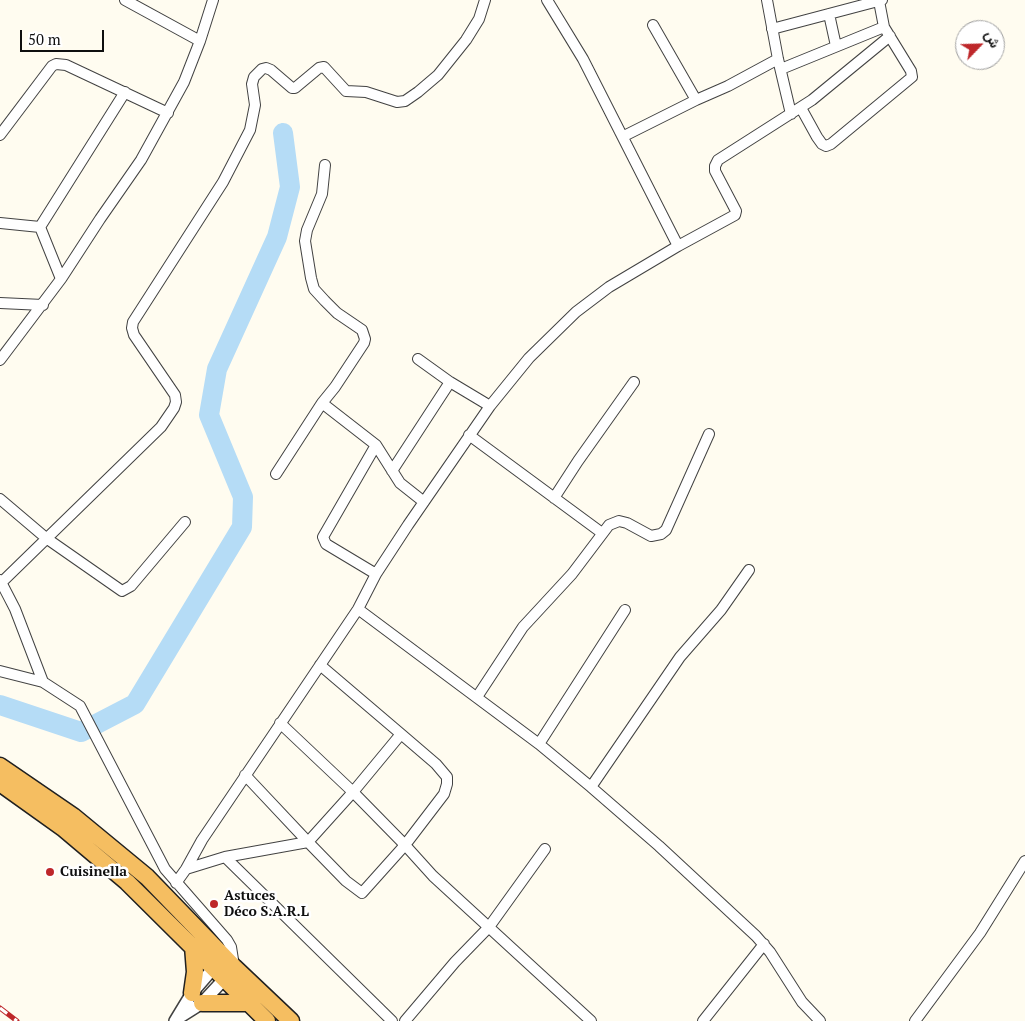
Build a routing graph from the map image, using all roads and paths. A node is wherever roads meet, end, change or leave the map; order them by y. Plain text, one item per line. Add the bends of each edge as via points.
1 (125, 0) edge
2 (213, 0) edge
3 (485, 0) edge
4 (547, 0) edge
5 (767, 0) edge
6 (881, 0) edge
7 (829, 14) junction
8 (653, 25) dead end
9 (772, 29) junction
10 (887, 31) junction
11 (200, 41) junction
12 (836, 46) junction
13 (779, 64) junction
14 (125, 92) junction
15 (696, 100) junction
16 (801, 108) junction
17 (168, 113) junction
18 (792, 114) junction
19 (0, 135) edge
20 (624, 136) junction
21 (325, 165) dead end
22 (0, 223) edge
23 (40, 227) junction
24 (678, 246) junction
25 (61, 279) junction
26 (0, 303) edge
27 (43, 305) junction
28 (0, 360) edge
29 (418, 360) dead end
30 (450, 382) junction
31 (634, 382) dead end
32 (322, 403) junction
33 (490, 406) junction
34 (710, 434) dead end
35 (469, 435) junction
36 (376, 445) junction
37 (392, 471) junction
38 (276, 474) dead end
39 (554, 498) junction
40 (0, 499) edge
41 (424, 502) junction
42 (185, 522) dead end
43 (602, 533) junction
44 (46, 538) junction
45 (748, 570) dead end
46 (376, 574) junction
47 (1, 581) edge
48 (358, 609) junction
49 (625, 610) dead end
50 (320, 665) junction
51 (0, 671) edge
52 (43, 682) junction
53 (477, 697) junction
54 (280, 723) junction
55 (401, 734) junction
56 (539, 744) junction
57 (0, 766) edge
58 (246, 775) junction
59 (0, 783) edge
60 (591, 787) junction
61 (353, 792) junction
62 (308, 842) junction
63 (405, 845) junction
64 (545, 849) dead end
65 (225, 857) junction
66 (1025, 860) edge
67 (186, 869) junction
68 (176, 883) junction
69 (488, 928) junction
70 (764, 944) junction
71 (193, 946) junction
72 (225, 964) junction
73 (197, 998) junction
74 (248, 1003) junction
75 (176, 1020) edge
76 (267, 1021) edge
77 (291, 1021) edge
78 (392, 1021) edge
79 (405, 1021) edge
80 (591, 1021) edge
81 (703, 1021) edge
82 (820, 1021) edge
83 (915, 1021) edge

1 - 11 street
2 - 11 street
3 - 44 street via 479,19 466,40 438,75 405,101 346,91 324,67 295,88 266,68 254,77 255,105 250,130 223,182 133,322 134,335 175,395 174,408 161,427
4 - 20 street via 584,59
5 - 9 street
6 - 7 street
6 - 10 street
7 - 9 street
7 - 12 street
8 - 15 street
9 - 13 street
10 - 12 street
10 - 16 street
10 - 16 street via 913,74 907,82 826,146 816,137
11 - 17 street
12 - 13 street
13 - 15 street
13 - 18 street
14 - 17 street
14 - 19 street via 56,64
14 - 23 street
15 - 20 street
16 - 18 street
17 - 25 street via 141,160
18 - 24 street via 718,160 715,171 736,215
20 - 24 street
21 - 32 street via 322,194 305,240 311,278 314,289 337,313 362,330 366,339
22 - 23 street
23 - 25 street
24 - 33 street via 609,287 576,312 529,358
25 - 27 street
26 - 27 street
27 - 28 street
29 - 30 street
30 - 33 street
30 - 37 street
31 - 39 street
32 - 36 street
32 - 38 street
33 - 35 street
34 - 43 street via 666,530 651,536 619,521
35 - 39 street
35 - 41 street
36 - 37 street
36 - 46 street via 323,539 326,544
37 - 41 street via 400,483
39 - 43 street
40 - 44 street
41 - 46 street
42 - 44 street via 131,586 122,591
43 - 53 street via 572,574 523,627
44 - 47 street
45 - 60 street via 721,610 680,657
46 - 48 street
47 - 52 street
48 - 50 street
48 - 53 street
49 - 56 street
50 - 54 street
50 - 55 street
51 - 52 street
52 - 68 street via 80,706 165,870
53 - 56 street
54 - 58 street
54 - 61 street
55 - 61 street
55 - 63 street via 447,777 444,794
56 - 60 street
57 - 72 highway via 74,816 147,877
58 - 62 street
58 - 67 street
59 - 71 highway via 63,828 127,882
60 - 70 street
61 - 62 street
61 - 63 street
62 - 63 street via 362,893
62 - 65 street
63 - 69 street
64 - 69 street
65 - 67 street
65 - 78 street
66 - 83 street via 980,933
67 - 68 street
68 - 72 street via 226,940
69 - 79 street
69 - 80 street
70 - 81 street
70 - 82 street via 802,1002
71 - 72 highway
71 - 73 highway
72 - 73 street
72 - 74 highway
72 - 77 highway
73 - 74 highway
73 - 75 street
74 - 76 highway

